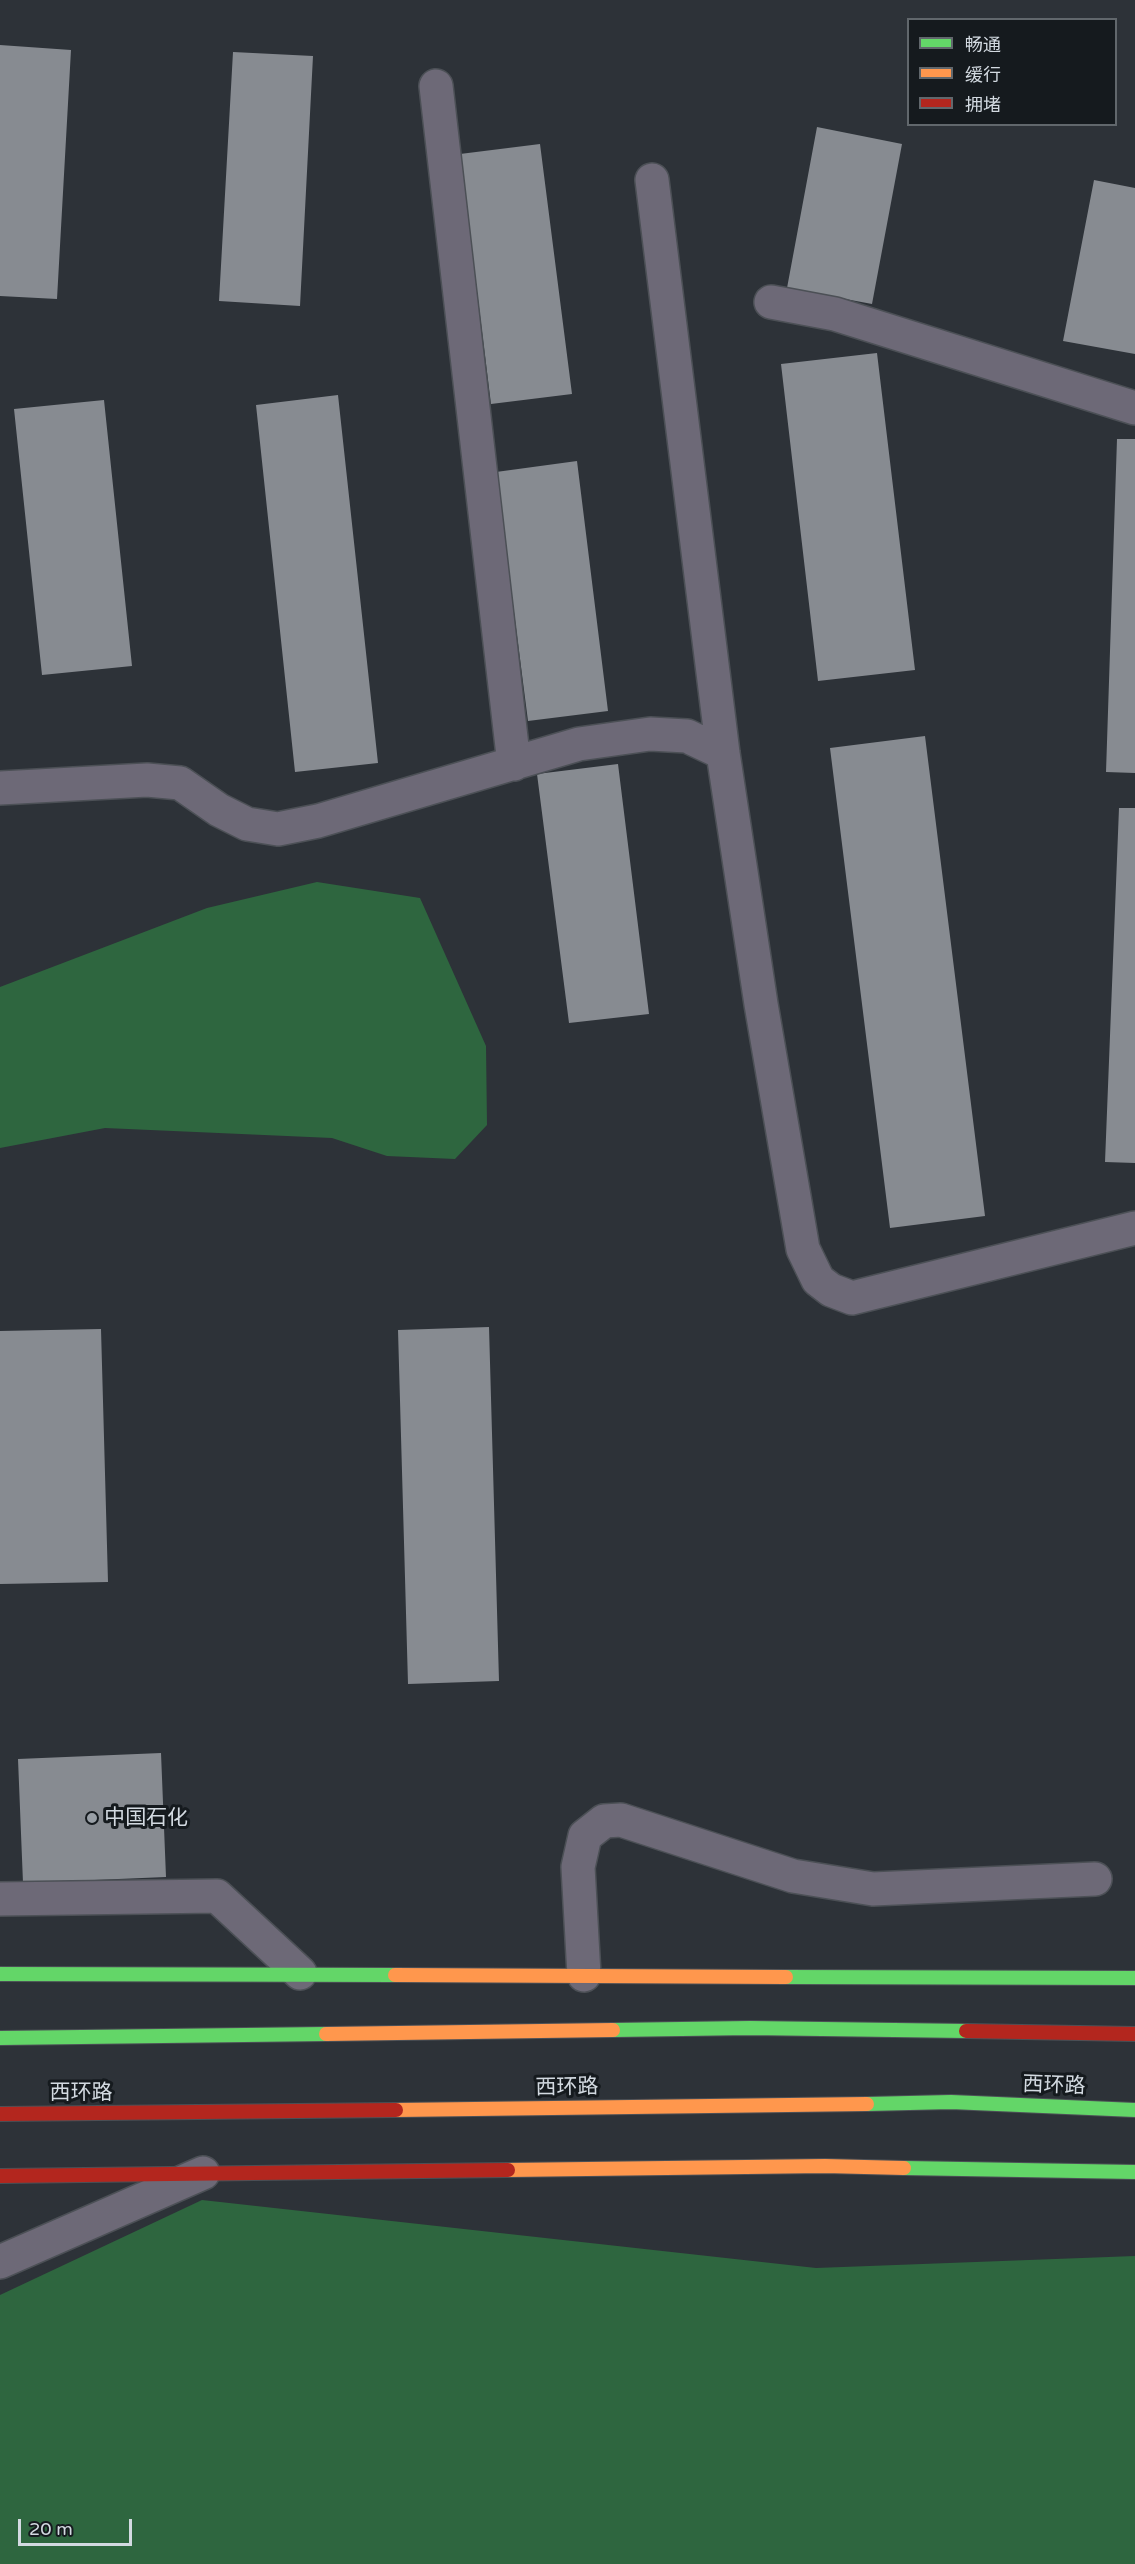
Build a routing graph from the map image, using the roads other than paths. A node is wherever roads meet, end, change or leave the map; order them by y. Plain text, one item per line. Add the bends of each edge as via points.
1 (436, 86) dead end
2 (652, 180) dead end
3 (771, 303) dead end
4 (1135, 408) edge
5 (723, 753) junction
6 (514, 764) junction
7 (0, 788) edge
8 (1135, 1228) edge
9 (1095, 1879) dead end
10 (0, 1899) edge
11 (300, 1973) junction
12 (0, 1974) edge
13 (584, 1975) junction
14 (1135, 1978) edge
15 (1135, 2034) edge
16 (0, 2037) edge
17 (1135, 2110) edge
18 (0, 2114) edge
19 (1135, 2172) edge
20 (203, 2173) junction
21 (0, 2176) edge
22 (0, 2262) edge

1 - 6 street
2 - 5 street
3 - 4 street via 835,314
5 - 6 street via 687,736 650,734 579,744
5 - 8 street via 803,1249 818,1280 852,1298
6 - 7 street via 278,829 247,824 180,783 147,780
9 - 13 street via 873,1889 793,1876 621,1820 604,1821 585,1836 578,1867
10 - 11 street via 217,1896
11 - 12 main road
11 - 13 main road
13 - 14 main road
15 - 16 main road via 750,2028
17 - 18 main road, 西环路 via 951,2102
19 - 20 main road via 825,2166
20 - 21 main road
20 - 22 street

